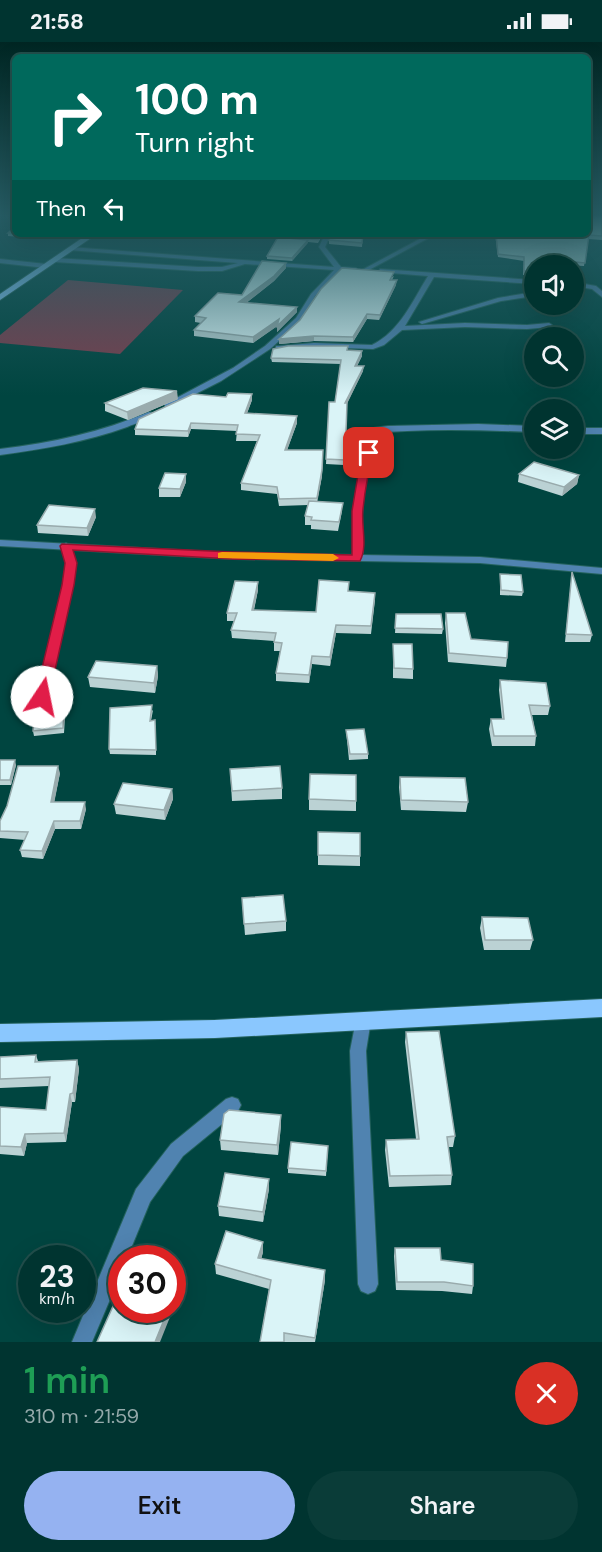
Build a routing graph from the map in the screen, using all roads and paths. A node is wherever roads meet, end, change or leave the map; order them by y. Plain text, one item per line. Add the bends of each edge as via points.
1 (34, 275) edge
2 (334, 275) edge
3 (428, 275) edge
4 (432, 275) junction
5 (524, 281) edge
6 (584, 286) edge
7 (594, 287) junction
8 (584, 288) edge
9 (602, 288) edge
10 (524, 295) edge
11 (602, 295) edge
12 (0, 298) edge
13 (549, 325) dead end
14 (400, 328) junction
15 (261, 352) junction
16 (524, 429) edge
17 (602, 430) edge
18 (584, 431) edge
19 (0, 452) edge
20 (0, 543) edge
21 (66, 546) junction
22 (356, 558) junction
23 (602, 571) edge
24 (42, 697) dead end
25 (602, 1008) edge
26 (363, 1020) junction
27 (0, 1033) edge
28 (232, 1105) dead end
29 (368, 1284) dead end
30 (82, 1342) edge

1 - 12 main road
2 - 15 street via 294,324
3 - 4 street
4 - 5 street
4 - 14 street
6 - 7 street
7 - 8 street
7 - 9 street
7 - 11 street
10 - 14 street via 500,298
13 - 14 street
14 - 15 street via 373,347 288,346
15 - 19 street via 212,383 128,425 56,445
16 - 22 street via 362,432 358,447 369,453 357,511
17 - 18 street
20 - 21 street
21 - 22 street via 232,556
21 - 24 street via 71,563 68,585
22 - 23 street via 480,560
25 - 26 main road
26 - 27 main road via 215,1029
26 - 29 street via 358,1051
28 - 30 street via 177,1150 143,1196

